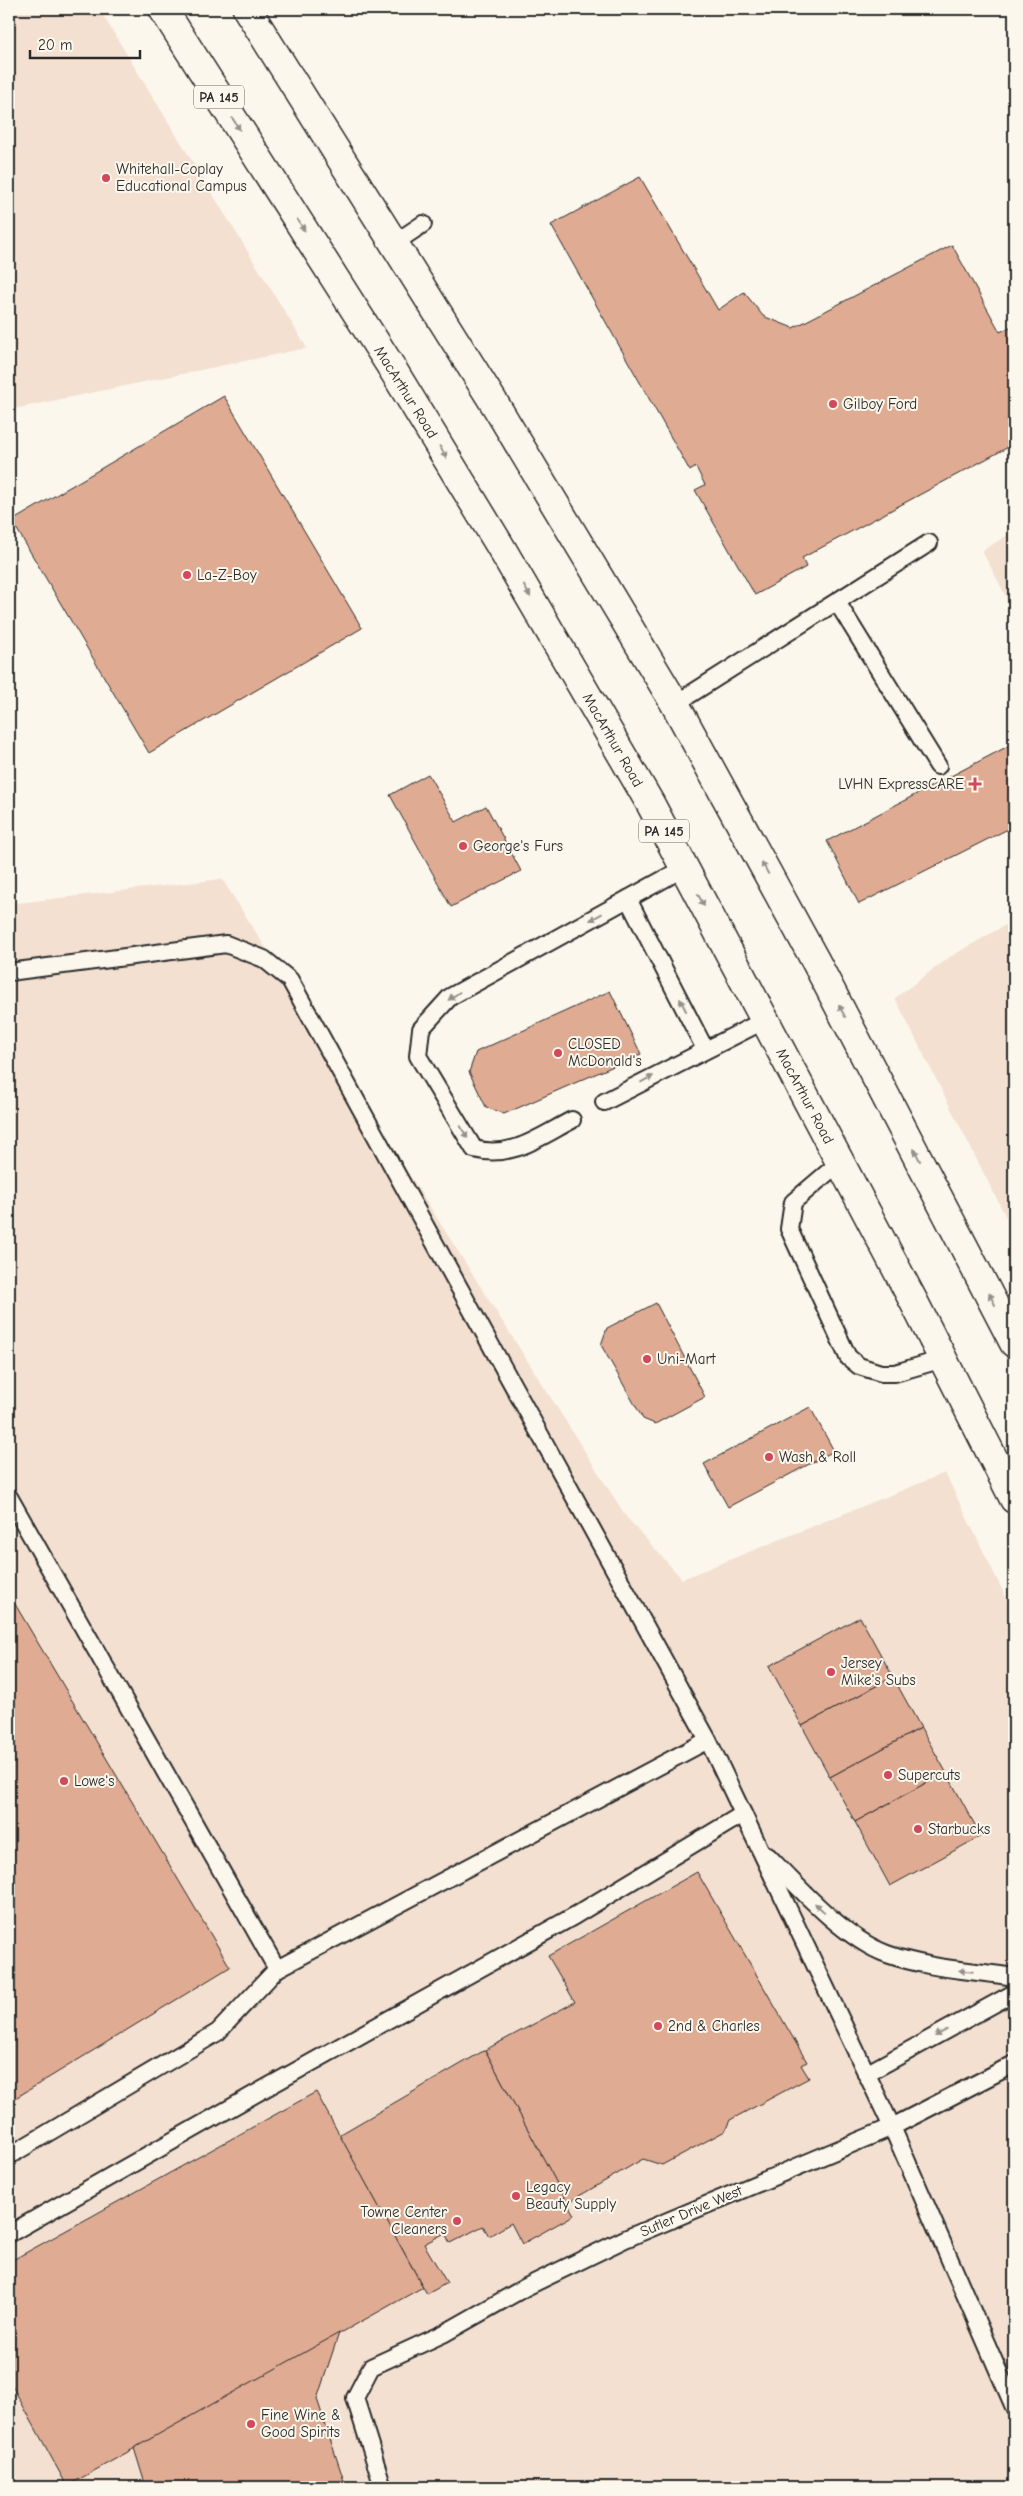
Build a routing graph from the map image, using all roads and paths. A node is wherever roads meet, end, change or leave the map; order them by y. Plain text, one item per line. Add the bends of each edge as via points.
1 (163, 9) edge
2 (247, 9) edge
3 (266, 9) edge
4 (312, 110) junction
5 (423, 224) dead end
6 (393, 244) junction
7 (929, 543) dead end
8 (837, 602) junction
9 (675, 704) junction
10 (938, 766) dead end
11 (684, 868) junction
12 (628, 899) junction
13 (9, 972) edge
14 (764, 1020) junction
15 (705, 1049) junction
16 (604, 1102) dead end
17 (572, 1120) dead end
18 (840, 1162) junction
19 (1014, 1343) edge
20 (943, 1359) junction
21 (9, 1497) edge
22 (1014, 1499) edge
23 (708, 1740) junction
24 (743, 1814) junction
25 (759, 1847) junction
26 (277, 1969) junction
27 (1014, 1977) edge
28 (1014, 1994) edge
29 (1014, 2064) edge
30 (866, 2074) junction
31 (892, 2127) junction
32 (9, 2156) edge
33 (9, 2234) edge
34 (1014, 2407) edge
35 (383, 2487) edge

1 -> 11 highway, MacArthur Road / PA 145 via 390,365 499,544
2 - 4 highway
3 - 4 highway
4 - 6 highway
5 - 6 lane
6 - 9 highway via 501,414
7 - 8 lane
8 - 9 lane
8 - 10 lane
19 -> 9 highway via 816,962
11 - 12 lane
11 -> 14 highway, MacArthur Road / PA 145
15 -> 12 lane
12 -> 17 lane via 450,997 421,1029 418,1056 474,1149 490,1153 512,1151
13 - 23 lane via 226,944 264,959 290,980
14 - 15 lane
14 - 18 highway, MacArthur Road / PA 145
16 -> 15 lane
18 - 20 highway, MacArthur Road / PA 145
18 - 20 lane via 793,1202 789,1229 848,1356 859,1366 880,1373 895,1373
20 - 22 highway, MacArthur Road / PA 145
21 - 26 lane
23 - 24 lane
23 - 26 lane
24 - 25 lane
24 - 33 lane via 574,1916
27 -> 25 lane via 941,1969 886,1954 834,1920
25 - 30 lane
26 - 32 lane via 218,2032
28 -> 30 lane
29 - 31 lane, Sutler Drive West
30 - 31 lane
31 - 34 lane
31 - 35 lane, Sutler Drive West via 625,2238 526,2287 442,2334 371,2366 355,2398

